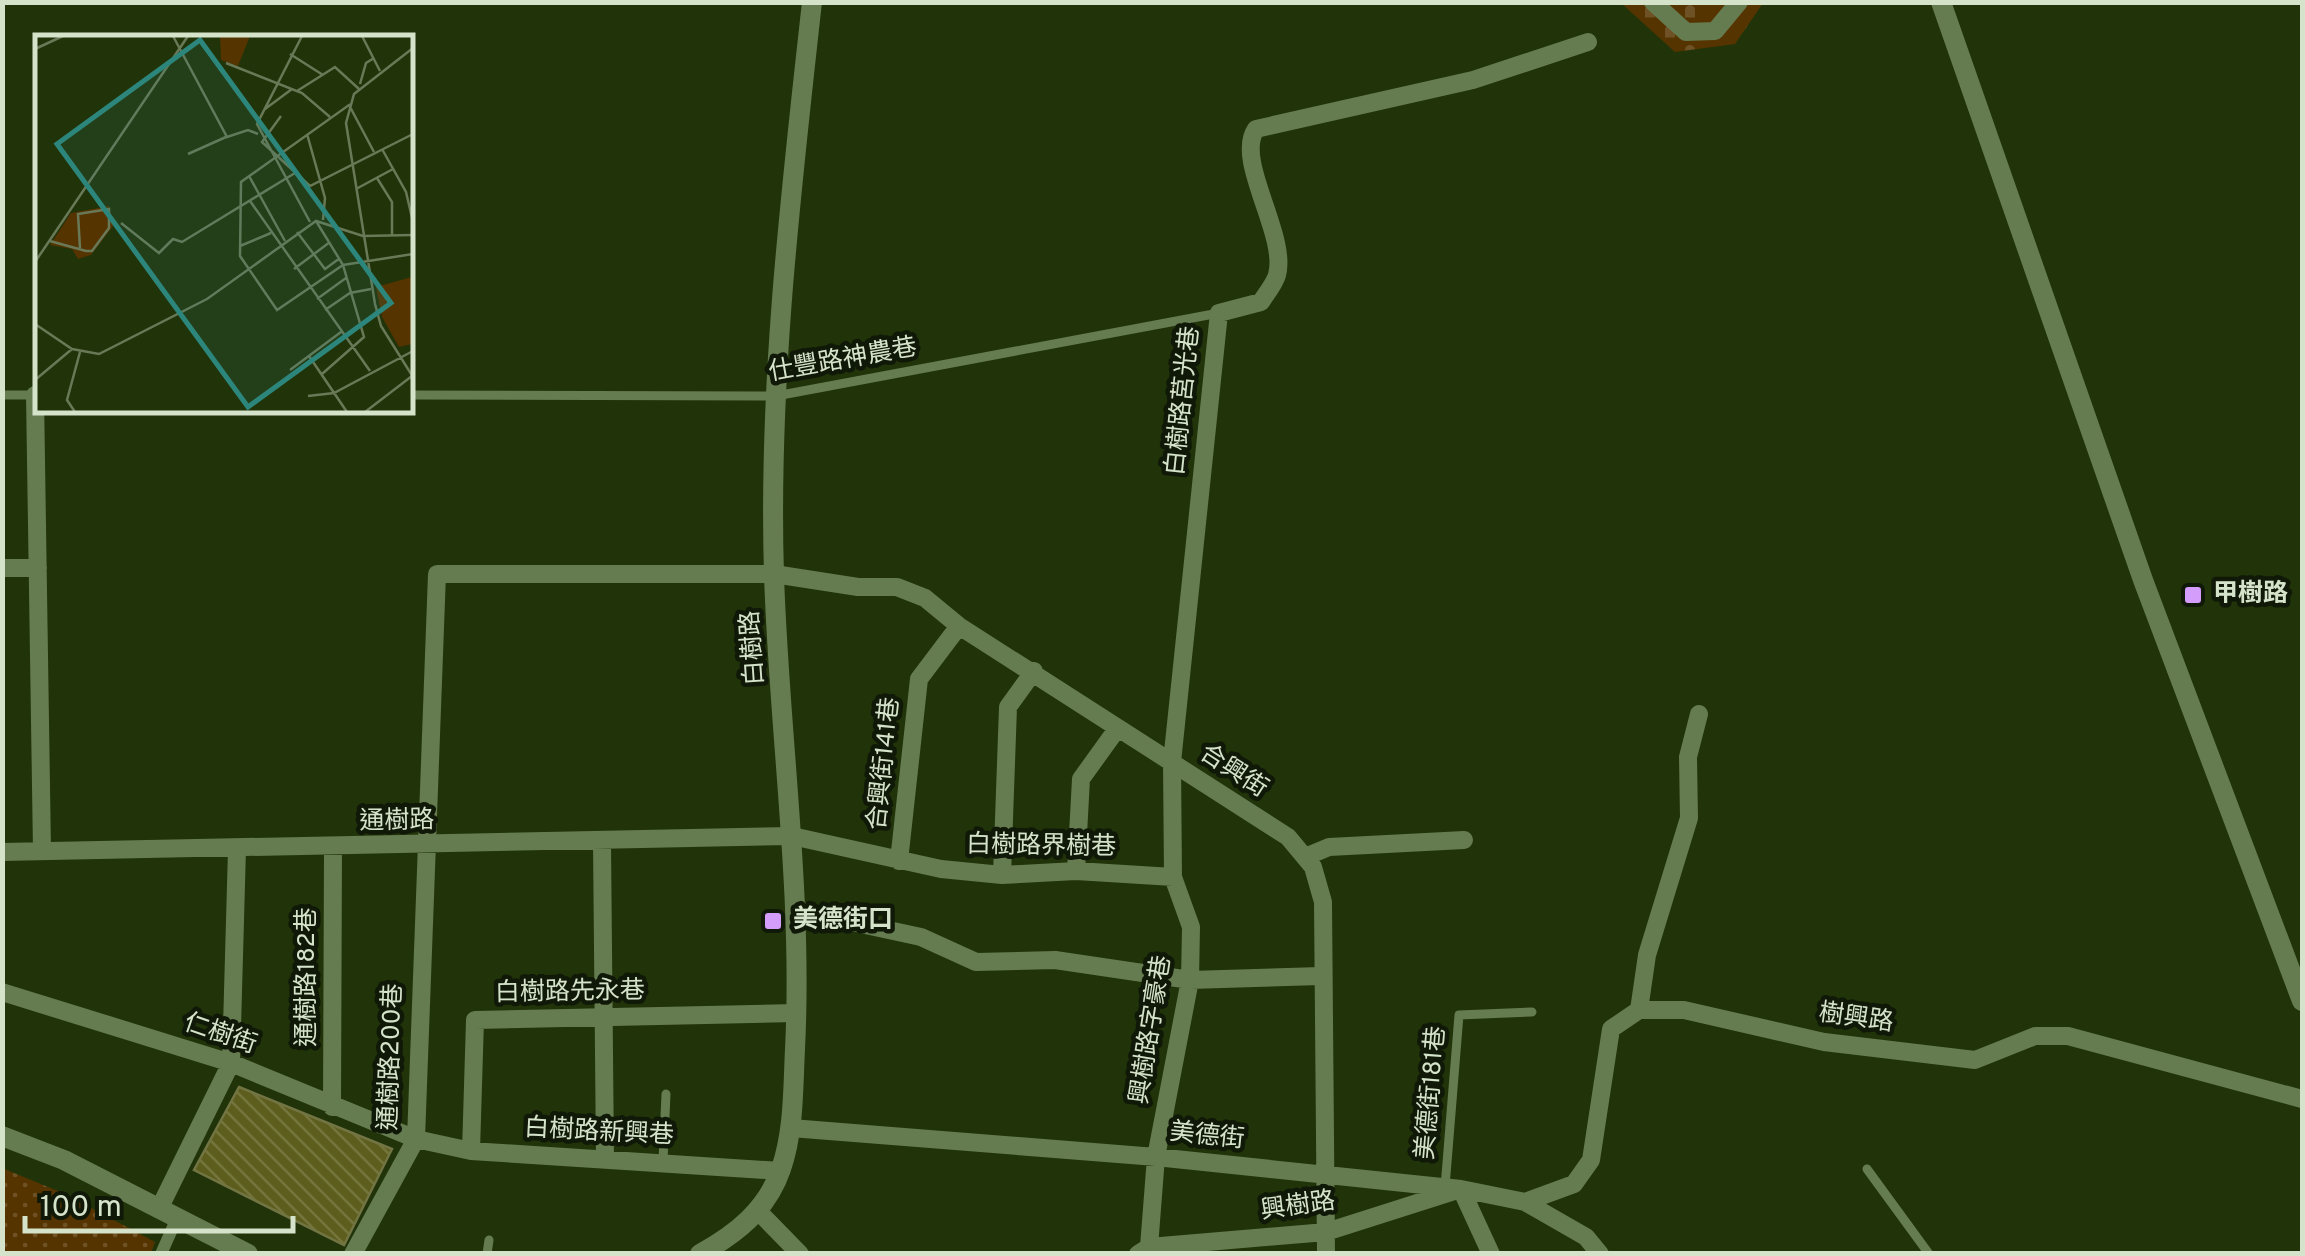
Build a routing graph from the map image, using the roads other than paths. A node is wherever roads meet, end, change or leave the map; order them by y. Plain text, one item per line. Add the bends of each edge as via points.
1 (812, 2) edge
2 (1653, 2) edge
3 (1739, 2) edge
4 (1941, 2) edge
5 (1588, 42) dead end
6 (1218, 313) junction
7 (2, 394) edge
8 (35, 395) edge
9 (412, 395) edge
10 (776, 396) junction
11 (36, 412) edge
12 (2, 568) edge
13 (38, 568) junction
14 (774, 574) junction
15 (958, 626) junction
16 (1034, 671) junction
17 (1699, 714) dead end
18 (1117, 729) junction
19 (1172, 762) junction
20 (792, 836) junction
21 (1464, 840) dead end
22 (602, 843) junction
23 (423, 846) junction
24 (333, 848) junction
25 (236, 849) junction
26 (42, 851) junction
27 (2, 852) edge
28 (1305, 857) junction
29 (899, 861) junction
30 (1076, 871) junction
31 (1002, 875) junction
32 (1174, 877) junction
33 (796, 910) junction
34 (1322, 976) junction
35 (1190, 980) junction
36 (2, 992) edge
37 (2302, 1001) edge
38 (1639, 1010) junction
39 (1532, 1012) dead end
40 (796, 1013) junction
41 (604, 1018) junction
42 (231, 1064) junction
43 (666, 1094) dead end
44 (2302, 1099) edge
45 (332, 1107) junction
46 (791, 1128) junction
47 (2, 1136) edge
48 (416, 1139) junction
49 (471, 1151) junction
50 (605, 1158) junction
51 (1156, 1158) junction
52 (663, 1161) junction
53 (1868, 1169) dead end
54 (781, 1171) junction
55 (1327, 1174) junction
56 (1453, 1188) junction
57 (1525, 1202) junction
58 (758, 1212) junction
59 (168, 1214) junction
60 (1326, 1232) junction
61 (489, 1240) dead end
62 (1144, 1250) edge
63 (162, 1254) edge
64 (248, 1254) edge
65 (354, 1254) edge
66 (487, 1254) edge
67 (700, 1254) edge
68 (800, 1254) edge
69 (1326, 1254) edge
70 (1491, 1254) edge
71 (1600, 1254) edge
72 (1929, 1254) edge

1 - 10 street, 白樹路
2 - 3 street via 1686,32 1715,32
4 - 37 street via 2143,580
5 - 6 street, 白樹路莒光巷 via 1473,80 1256,129 1251,154 1278,274 1261,302
6 - 10 lane, 仕豐路神農巷
6 - 19 street, 白樹路莒光巷
7 - 8 lane
9 - 10 lane, 仕豐路神農巷
10 - 14 street, 白樹路
11 - 13 street
12 - 13 street
13 - 26 street
14 - 15 street, 合興街 via 858,588 897,587 925,598
14 - 20 street, 白樹路
14 - 23 street, 通樹路200巷 via 436,574
15 - 16 street, 合興街
15 - 29 street, 合興街141巷 via 919,680
16 - 18 street, 合興街
16 - 31 street via 1008,707
17 - 38 street via 1688,757 1689,818 1647,955
18 - 19 street, 合興街
18 - 30 street via 1082,779
19 - 28 street, 合興街 via 1288,837
19 - 32 street, 興樹路字豪巷
20 - 22 street, 通樹路
20 - 29 street, 白樹路界樹巷
20 - 33 street, 白樹路
21 - 28 street via 1329,847
22 - 23 street, 通樹路
22 - 41 street
23 - 24 street, 通樹路
23 - 48 street, 通樹路200巷
24 - 25 street, 通樹路
24 - 45 street, 通樹路182巷
25 - 26 street, 通樹路
25 - 42 street
26 - 27 street, 通樹路
28 - 34 street, 合興街 via 1324,902
29 - 31 street, 白樹路界樹巷
30 - 31 street, 白樹路界樹巷
30 - 32 street, 白樹路界樹巷
32 - 35 street, 興樹路字豪巷 via 1191,927
33 - 35 street via 922,937 976,962 1055,960
33 - 40 street, 白樹路
34 - 35 street
34 - 55 street, 合興街
35 - 51 street, 興樹路字豪巷
36 - 42 street, 仁樹街
38 - 44 street, 樹興路 via 1684,1010 1824,1042 1975,1060 2035,1036 2068,1036
38 - 57 street via 1612,1029 1591,1160 1574,1184
39 - 56 lane, 美德街181巷 via 1459,1015
40 - 41 street, 白樹路先永巷
40 - 46 street, 白樹路
41 - 49 street, 白樹路先永巷 via 475,1020
41 - 50 street
42 - 45 street, 仁樹街
42 - 59 street
43 - 52 lane
45 - 48 street, 仁樹街
46 - 51 street, 美德街
46 - 54 street, 白樹路
47 - 59 street
48 - 49 street, 白樹路新興巷
48 - 65 street, 通樹路200巷
49 - 50 street, 白樹路新興巷
50 - 52 street, 白樹路新興巷
51 - 55 street, 美德街
51 - 62 street, 興樹路字豪巷
52 - 54 street, 白樹路新興巷
53 - 72 lane
54 - 58 street, 白樹路
55 - 56 street, 美德街
55 - 60 street, 合興街
56 - 57 street, 美德街
56 - 60 street, 興樹路
56 - 70 street
57 - 71 street, 美德街 via 1586,1236
58 - 67 street, 白樹路
58 - 68 street
59 - 63 street
59 - 64 street
60 - 62 street, 興樹路
60 - 69 street, 合興街
61 - 66 lane

